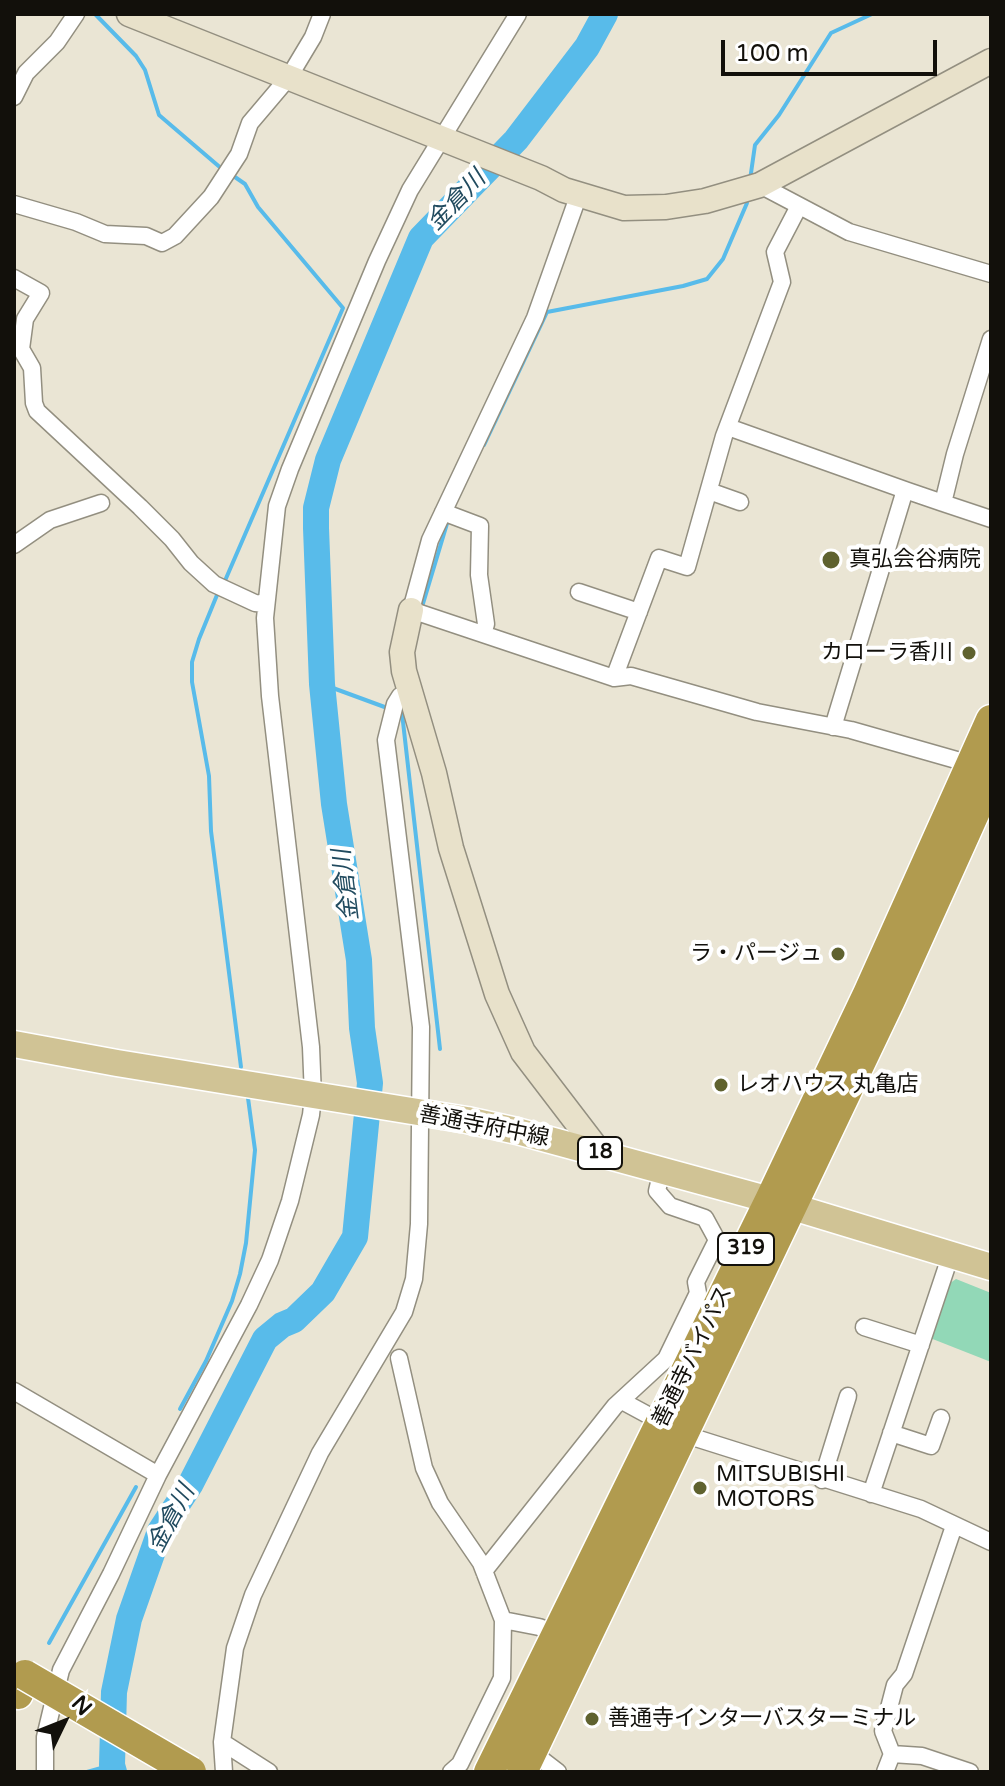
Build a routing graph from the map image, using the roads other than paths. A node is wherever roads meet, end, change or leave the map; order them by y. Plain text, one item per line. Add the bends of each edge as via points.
1 (76, 14) edge
2 (129, 14) edge
3 (322, 14) edge
4 (518, 14) edge
5 (991, 61) edge
6 (289, 77) junction
7 (14, 97) edge
8 (442, 139) junction
9 (760, 185) junction
10 (579, 194) junction
11 (14, 204) edge
12 (799, 206) junction
13 (991, 274) edge
14 (14, 278) edge
15 (991, 339) edge
16 (728, 427) junction
17 (905, 490) junction
18 (709, 491) junction
19 (740, 502) dead end
20 (101, 503) dead end
21 (943, 503) junction
22 (448, 514) junction
23 (991, 519) edge
24 (14, 545) edge
25 (579, 592) dead end
26 (266, 604) junction
27 (411, 610) junction
28 (639, 612) junction
29 (483, 634) junction
30 (614, 678) junction
31 (399, 703) junction
32 (991, 720) edge
33 (833, 727) junction
34 (985, 770) edge
35 (14, 1044) edge
36 (320, 1097) junction
37 (412, 1112) junction
38 (601, 1154) junction
39 (662, 1170) junction
40 (781, 1203) junction
41 (951, 1254) junction
42 (991, 1267) edge
43 (864, 1327) dead end
44 (921, 1345) junction
45 (399, 1358) dead end
46 (14, 1391) edge
47 (848, 1396) dead end
48 (622, 1401) junction
49 (941, 1418) dead end
50 (672, 1428) junction
51 (891, 1433) junction
52 (158, 1475) junction
53 (822, 1480) junction
54 (871, 1494) junction
55 (954, 1526) junction
56 (991, 1542) edge
57 (484, 1571) junction
58 (503, 1620) junction
59 (570, 1638) junction
60 (18, 1682) edge
61 (222, 1742) junction
62 (892, 1754) junction
63 (527, 1762) edge
64 (45, 1772) edge
65 (153, 1772) edge
66 (191, 1772) edge
67 (224, 1772) edge
68 (269, 1772) edge
69 (451, 1772) edge
70 (489, 1772) edge
71 (558, 1772) edge
72 (885, 1772) edge
73 (970, 1772) edge

1 - 7 street via 26,73
2 - 6 street
3 - 6 street
4 - 8 street
5 - 9 street
6 - 8 street
6 - 11 street via 250,123 239,154 211,197 162,243 146,236 105,234
8 - 10 street
8 - 26 street via 410,190 377,261 290,469 277,506
9 - 10 street via 666,207 624,208
9 - 12 street
10 - 22 street via 530,329
12 - 13 street via 849,232
12 - 16 street via 775,252 782,282
14 - 26 street via 41,293 25,319 21,349 32,368 37,411 214,584
15 - 21 street
16 - 17 street
16 - 18 street
17 - 21 street
17 - 33 street
18 - 19 street
18 - 28 street via 687,567 659,558
20 - 24 street via 50,520
21 - 23 street
22 - 27 street via 430,540
22 - 29 street via 480,526
25 - 28 street
26 - 36 street via 270,696
27 - 29 street
27 - 31 street
28 - 30 street
29 - 30 street
30 - 33 street via 631,676 757,712
31 - 37 street via 386,740 421,1027
31 - 38 street via 434,773 451,848 497,994 523,1052
32 - 34 highway, 善通寺バイパス / 319
33 - 34 street
34 - 40 highway, 善通寺バイパス / 319 via 890,1000
35 - 36 main road, 善通寺府中線 / 18
36 - 37 main road, 善通寺府中線 / 18
36 - 52 street via 270,1260
37 - 38 main road, 善通寺府中線 / 18 via 517,1131
37 - 61 street via 419,1224 414,1279 404,1312 320,1453 253,1595 235,1648
38 - 39 main road, 善通寺府中線 / 18
39 - 40 main road, 善通寺府中線 / 18
39 - 48 street via 657,1191 670,1206 705,1218 717,1240 666,1359
40 - 41 main road, 善通寺府中線 / 18
40 - 50 highway, 善通寺バイパス / 319
41 - 42 main road, 善通寺府中線 / 18
41 - 44 street
43 - 44 street
44 - 51 street
45 - 57 street via 424,1468
46 - 52 street
47 - 53 street
48 - 50 street
48 - 57 street
49 - 51 street via 931,1446
50 - 53 street
50 - 59 highway, 善通寺バイパス / 319
51 - 54 street
52 - 64 street via 61,1670 45,1737
53 - 54 street
54 - 55 street
55 - 56 street
55 - 62 street via 904,1674 895,1685 883,1731
57 - 58 street
58 - 59 street
58 - 69 street via 502,1678 460,1764
59 - 63 highway, 善通寺バイパス / 319
59 - 70 highway, 善通寺バイパス / 319
60 - 65 highway
60 - 66 highway, bridge
61 - 67 street
61 - 68 street
62 - 72 street
62 - 73 street via 922,1756
63 - 71 street

